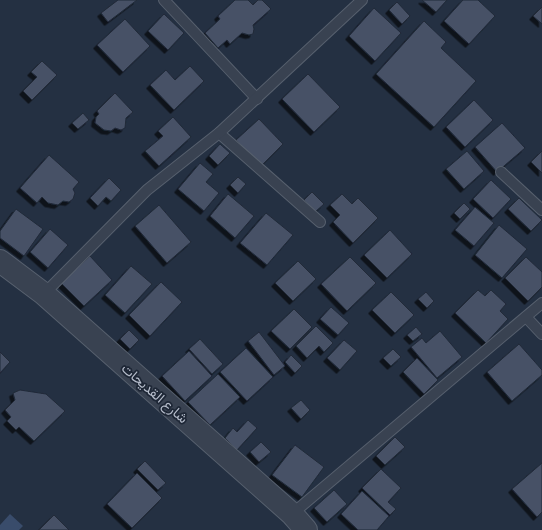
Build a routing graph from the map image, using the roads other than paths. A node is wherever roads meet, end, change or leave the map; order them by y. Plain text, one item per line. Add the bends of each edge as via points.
1 (164, 0) edge
2 (362, 0) edge
3 (257, 99) junction
4 (219, 133) junction
5 (501, 172) dead end
6 (542, 210) edge
7 (320, 222) dead end
8 (0, 261) edge
9 (44, 294) junction
10 (542, 303) edge
11 (526, 316) junction
12 (542, 334) edge
13 (292, 514) junction
14 (306, 530) edge

1 - 3 lane
2 - 3 lane
3 - 4 lane
4 - 7 lane
4 - 9 lane via 147,190
5 - 6 lane
8 - 9 street, شارع القديحات
9 - 13 street, شارع القديحات
10 - 11 lane
11 - 12 lane
11 - 13 lane via 527,318
13 - 14 street, شارع القديحات

